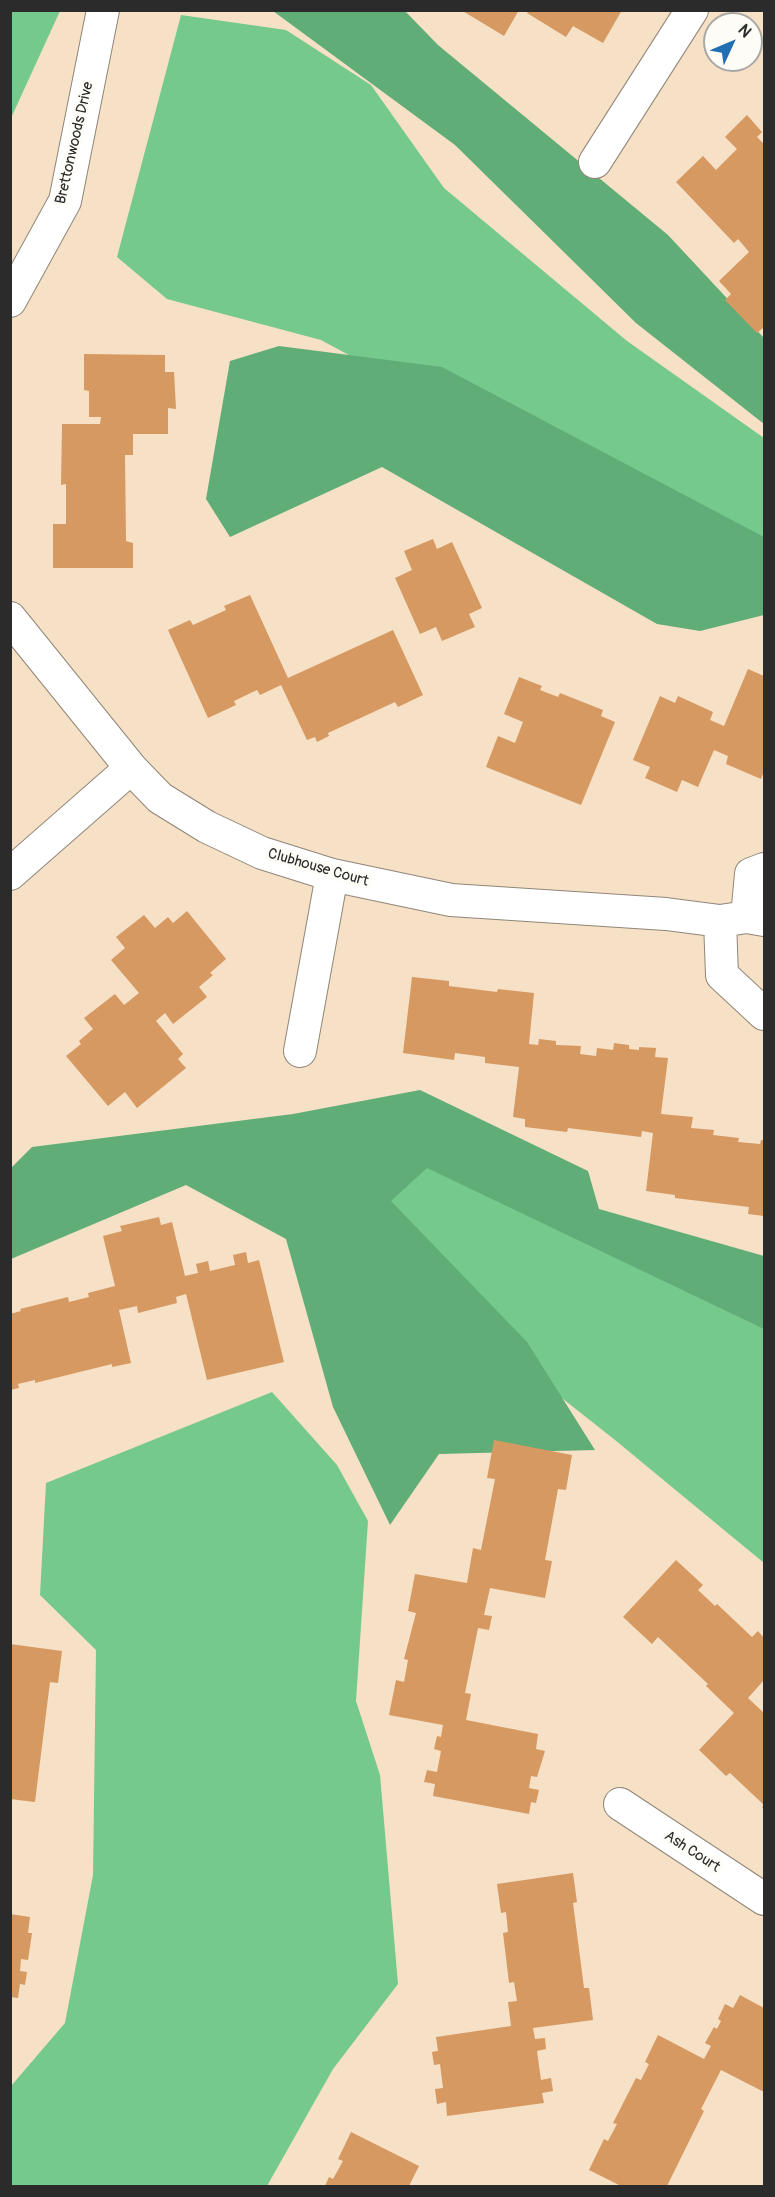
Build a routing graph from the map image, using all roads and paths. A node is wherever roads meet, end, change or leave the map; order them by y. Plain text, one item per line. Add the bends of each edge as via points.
1 (103, 10) edge
2 (692, 10) edge
3 (595, 162) dead end
4 (10, 301) edge
5 (10, 618) edge
6 (131, 768) junction
7 (765, 869) edge
8 (10, 874) edge
9 (332, 875) junction
10 (744, 919) edge
11 (765, 1014) edge
12 (300, 1051) dead end
13 (620, 1804) dead end
14 (765, 1899) edge

1 - 4 street, Brettonwoods Drive via 65,201
2 - 3 street
5 - 6 street, Clubhouse Court
6 - 8 street
6 - 9 street, Clubhouse Court via 160,798 207,827 262,853
7 - 10 street via 751,874
9 - 10 street, Clubhouse Court via 451,900
9 - 12 street
10 - 11 street via 722,975
13 - 14 street, Ash Court

